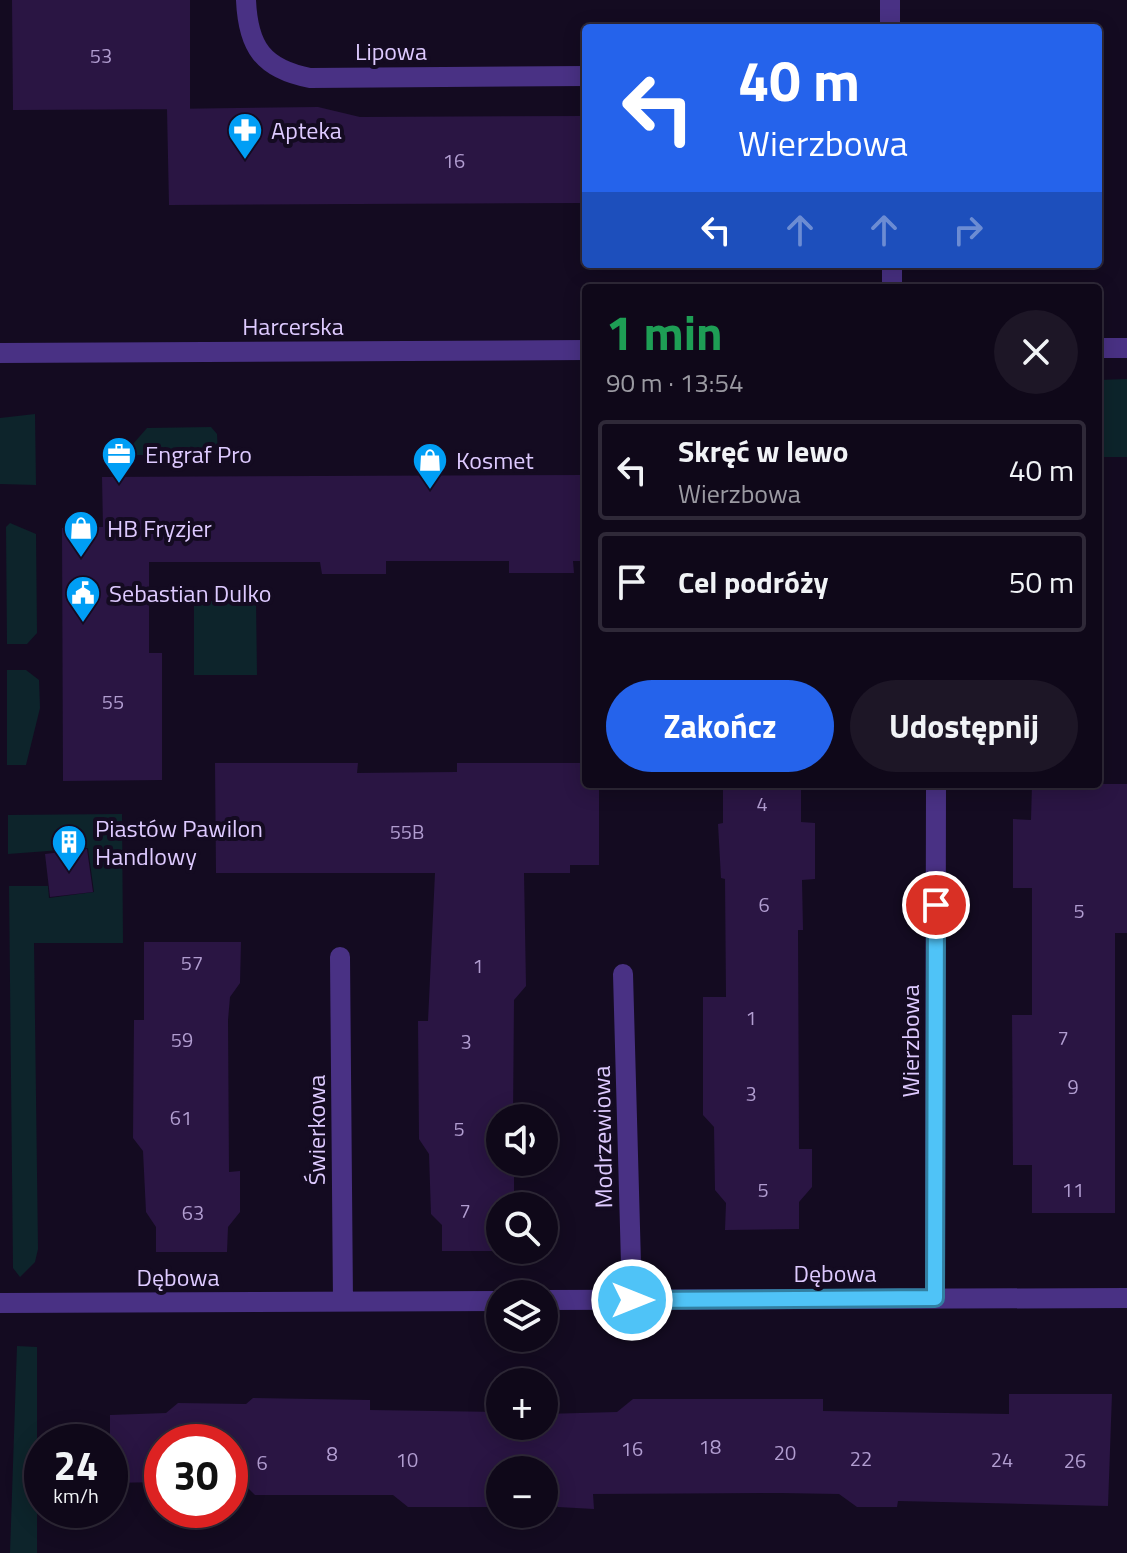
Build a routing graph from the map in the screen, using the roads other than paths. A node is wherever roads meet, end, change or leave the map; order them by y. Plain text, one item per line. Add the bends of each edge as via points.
1 (246, 0) edge
2 (890, 0) edge
3 (890, 24) edge
4 (582, 76) edge
5 (1102, 348) edge
6 (1127, 348) edge
7 (582, 350) edge
8 (0, 353) edge
9 (936, 788) edge
10 (340, 957) dead end
11 (623, 974) dead end
12 (935, 1298) junction
13 (1127, 1298) edge
14 (558, 1300) edge
15 (632, 1300) junction
16 (486, 1301) edge
17 (343, 1302) junction
18 (0, 1303) edge

1 - 4 street, Lipowa via 257,48 269,63 290,74
2 - 3 street
5 - 6 street
7 - 8 street, Harcerska
9 - 12 street, Wierzbowa
10 - 17 street, Świerkowa
11 - 15 street, Modrzewiowa
12 - 13 street, Dębowa
12 - 15 street, Dębowa
14 - 15 street, Dębowa
16 - 17 street, Dębowa
17 - 18 street, Dębowa

